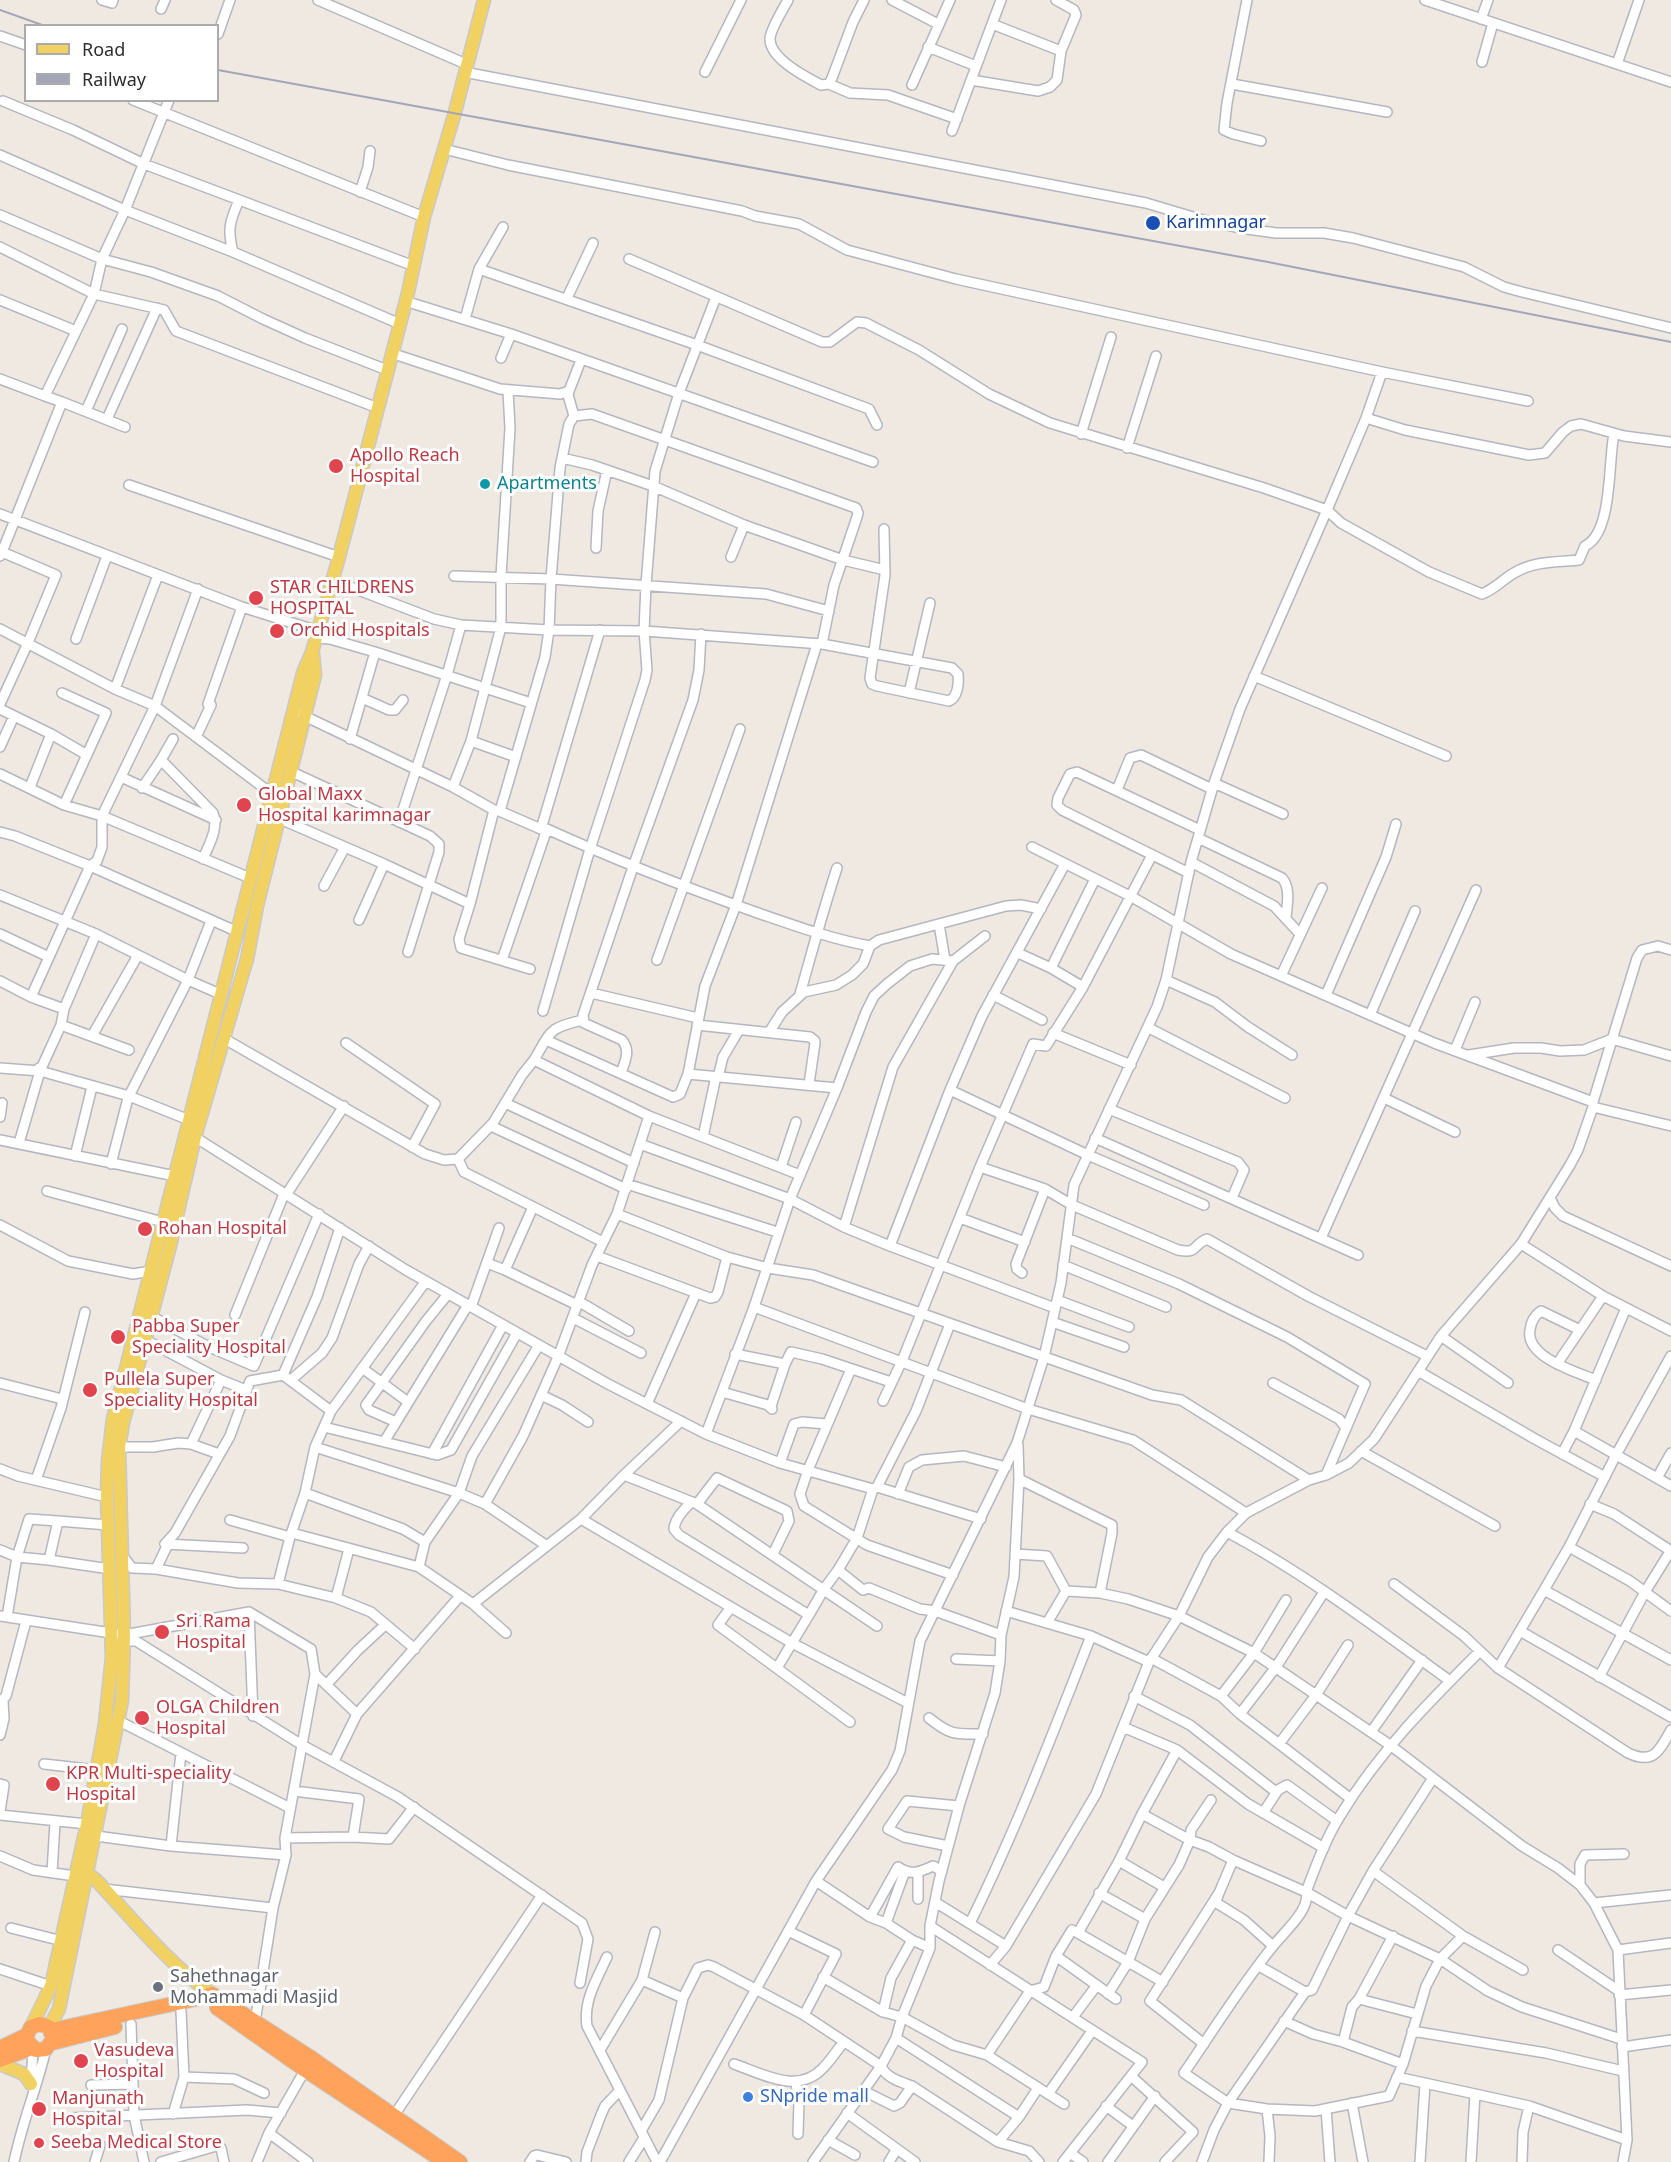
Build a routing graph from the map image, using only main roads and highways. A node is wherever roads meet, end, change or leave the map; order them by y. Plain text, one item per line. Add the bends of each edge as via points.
1 (484, 0) edge
2 (299, 713) junction
3 (190, 1135) junction
4 (120, 1636) junction
5 (81, 1875) junction
6 (213, 1999) junction
7 (40, 2039) junction
8 (0, 2048) edge
9 (0, 2062) edge
10 (31, 2090) road end
11 (391, 2120) junction
12 (444, 2162) edge
13 (460, 2162) edge

1 - 2 main road via 312,652 315,675
2 - 3 main road via 272,794 220,994 189,1120
2 - 3 main road via 292,771 256,906 247,959
3 - 4 main road via 170,1246 119,1447
3 - 4 main road via 175,1176 113,1419 107,1497 110,1569
4 - 5 main road
4 - 5 main road via 119,1721 96,1836
5 - 6 main road via 145,1944
5 - 6 main road via 105,1889
5 - 7 main road
5 - 7 main road via 59,2009
6 - 7 highway
6 - 7 highway via 131,2024
6 - 11 highway via 305,2070
6 - 11 highway via 313,2059
7 - 8 highway
7 - 9 highway
9 - 10 main road via 24,2074
11 - 12 highway
11 - 13 highway

